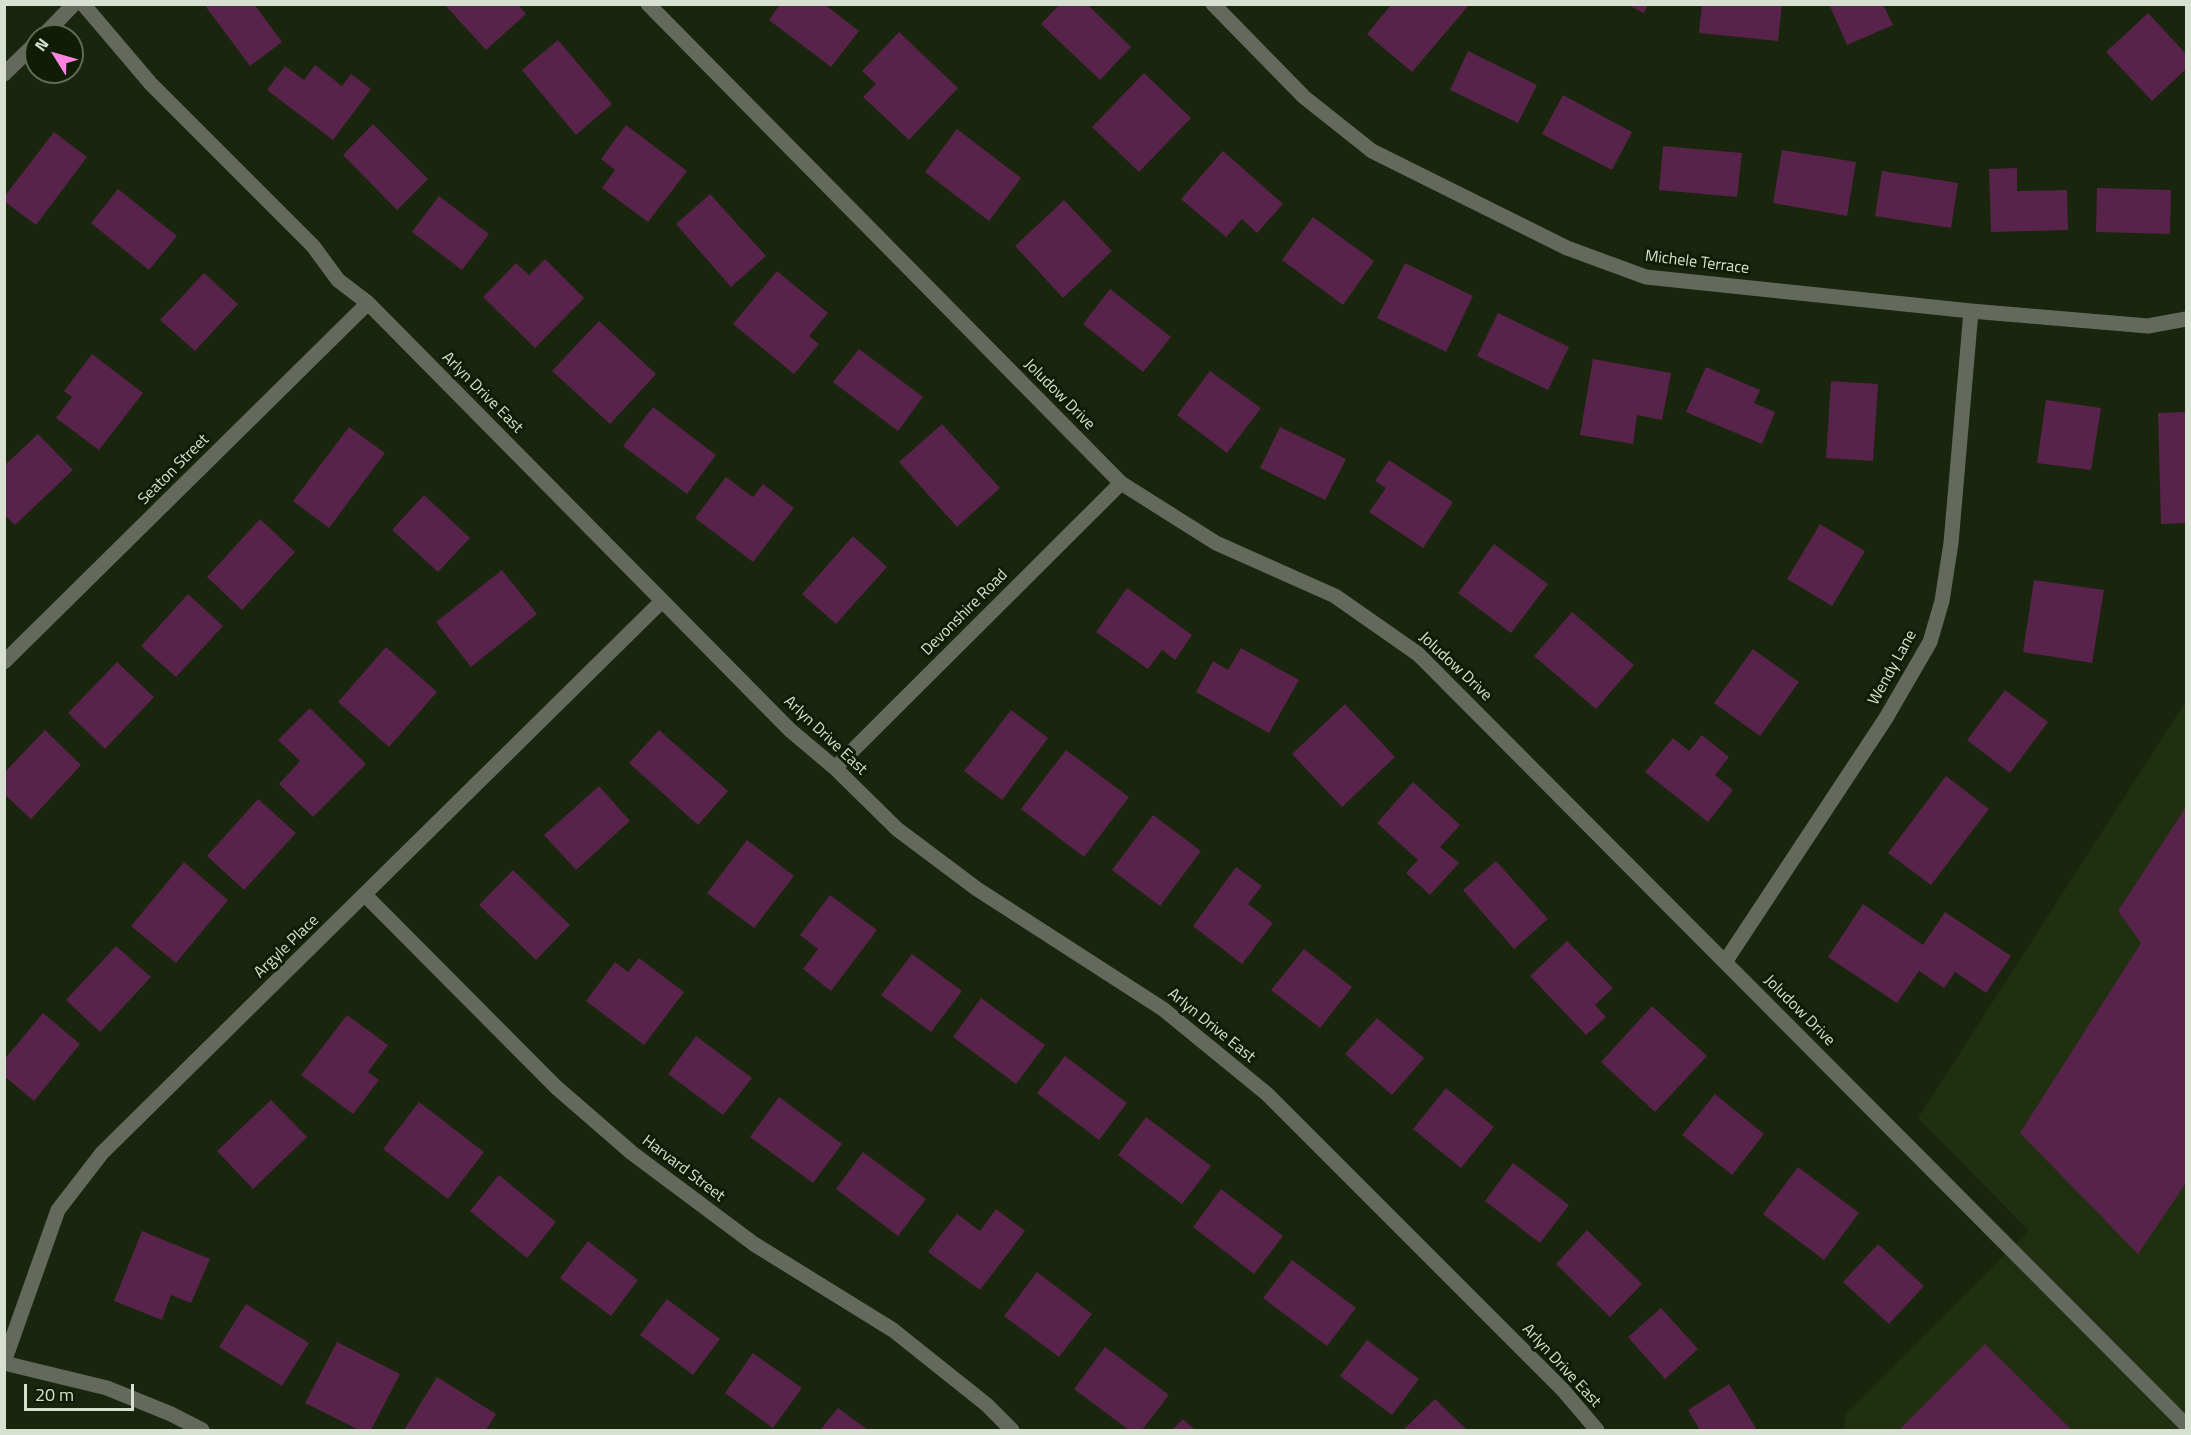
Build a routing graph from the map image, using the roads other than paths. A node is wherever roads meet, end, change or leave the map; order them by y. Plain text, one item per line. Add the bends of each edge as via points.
1 (74, 4) edge
2 (83, 4) edge
3 (648, 4) edge
4 (1213, 4) edge
5 (55, 24) edge
6 (24, 54) edge
7 (4, 74) edge
8 (368, 303) junction
9 (1971, 311) junction
10 (2187, 320) edge
11 (1121, 483) junction
12 (662, 601) junction
13 (4, 662) edge
14 (835, 768) junction
15 (366, 895) junction
16 (1725, 962) junction
17 (4, 1363) edge
18 (2187, 1425) edge
19 (202, 1431) edge
20 (1012, 1431) edge
21 (1597, 1431) edge

1 - 5 street
2 - 8 street, Arlyn Drive East via 151,84 313,246 338,280
3 - 11 street, Joludow Drive
4 - 9 street, Michele Terrace via 1304,97 1372,151 1567,248 1646,278
6 - 7 street
8 - 12 street, Arlyn Drive East
8 - 13 street, Seaton Street
9 - 10 street, Michele Terrace via 2148,326
9 - 16 street, Wendy Lane via 1951,543 1942,601 1930,642 1886,718
11 - 14 street, Devonshire Road
11 - 16 street, Joludow Drive via 1216,543 1335,597 1418,654
12 - 14 street, Arlyn Drive East via 790,730
12 - 15 street, Argyle Place
14 - 21 street, Arlyn Drive East via 897,829 977,890 1163,1009 1267,1094 1563,1390
15 - 17 street, Argyle Place via 102,1153 58,1210
15 - 20 street, Harvard Street via 556,1087 632,1153 754,1244 893,1330 987,1405
16 - 18 street, Joludow Drive
17 - 19 street via 107,1388

